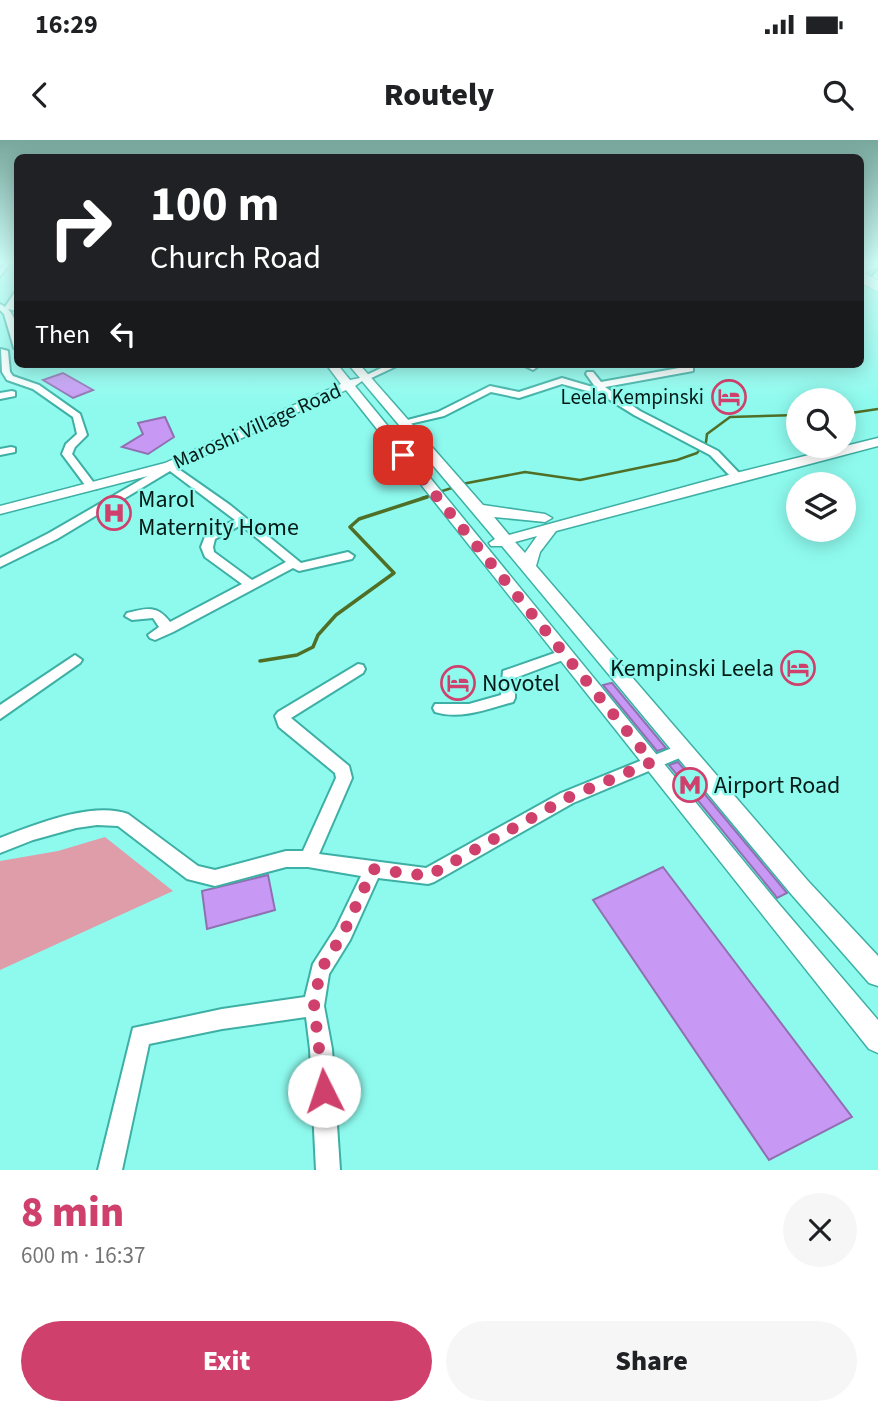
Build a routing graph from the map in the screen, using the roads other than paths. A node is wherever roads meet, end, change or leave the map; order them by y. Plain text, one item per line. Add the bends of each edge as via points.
1 (5, 310) edge
2 (14, 334) edge
3 (2, 352) edge
4 (334, 368) edge
5 (355, 368) edge
6 (388, 368) edge
7 (690, 369) dead end
8 (590, 374) dead end
9 (364, 378) junction
10 (348, 386) junction
11 (603, 389) junction
12 (12, 394) dead end
13 (0, 396) edge
14 (391, 408) junction
15 (369, 413) junction
16 (405, 422) junction
17 (878, 436) edge
18 (856, 441) edge
19 (878, 442) edge
20 (792, 458) edge
21 (170, 466) junction
22 (735, 474) junction
23 (90, 484) junction
24 (0, 505) edge
25 (478, 508) junction
26 (0, 510) edge
27 (242, 521) junction
28 (548, 523) junction
29 (501, 535) junction
30 (475, 542) junction
31 (348, 556) dead end
32 (0, 564) edge
33 (294, 564) junction
34 (528, 566) junction
35 (251, 584) junction
36 (132, 616) dead end
37 (168, 629) junction
38 (155, 635) dead end
39 (566, 654) junction
40 (75, 660) dead end
41 (358, 669) dead end
42 (440, 708) dead end
43 (0, 713) edge
44 (682, 750) junction
45 (652, 762) junction
46 (0, 846) edge
47 (308, 859) junction
48 (373, 869) junction
49 (878, 974) edge
50 (314, 1006) junction
51 (878, 1040) edge
52 (110, 1170) edge
53 (328, 1170) edge

1 - 2 street
3 - 23 street via 10,378 36,387 77,416 82,435 67,454
4 - 10 main road
5 - 9 main road
6 - 9 street
7 - 11 street
8 - 11 street
9 - 10 main road, Maroshi Village Road
9 - 14 main road
10 - 15 main road
10 - 21 main road, Maroshi Village Road
11 - 16 street via 562,381 519,395 490,388 441,414
11 - 22 street via 714,453
12 - 13 street
14 - 15 main road
14 - 16 main road
15 - 30 main road
16 - 25 main road
17 - 18 main road
19 - 22 main road
20 - 22 main road
21 - 23 main road, Maroshi Village Road
21 - 27 street
21 - 32 street
22 - 28 main road
23 - 24 main road, Maroshi Village Road
23 - 26 main road, Maroshi Village Road
25 - 28 main road
25 - 29 main road
27 - 33 street
27 - 35 street via 213,534 205,547
28 - 29 main road
28 - 34 main road
29 - 30 main road
29 - 34 main road
30 - 39 main road
31 - 33 street via 299,567
33 - 35 street
34 - 44 main road
35 - 37 street
36 - 37 street via 156,613
37 - 38 street
39 - 42 street via 508,675 508,698 469,709
39 - 45 main road
40 - 43 street
41 - 47 street via 283,716 284,723 343,770 344,778
44 - 45 street
44 - 49 main road
45 - 48 street via 567,798 428,876
45 - 51 main road
46 - 47 street via 76,821 122,818 193,873 215,878 286,859
47 - 48 street
48 - 50 street via 320,971
50 - 52 street via 140,1035
50 - 53 street

